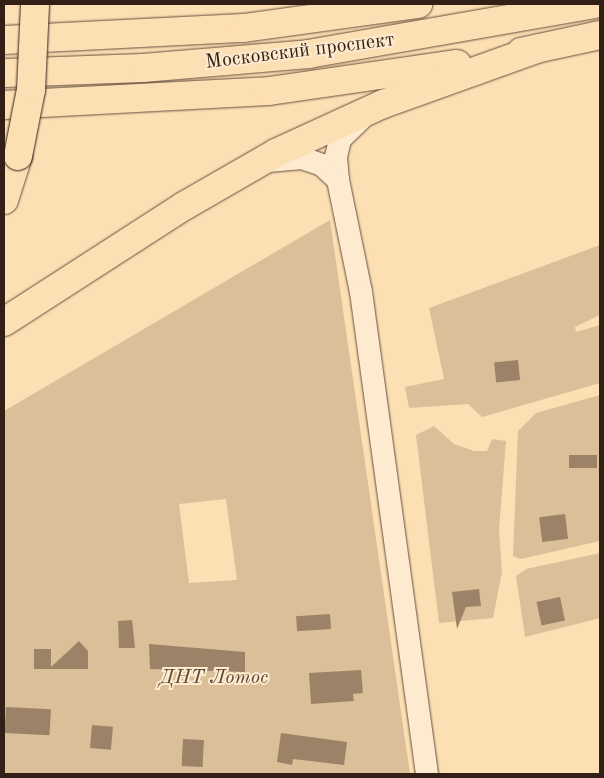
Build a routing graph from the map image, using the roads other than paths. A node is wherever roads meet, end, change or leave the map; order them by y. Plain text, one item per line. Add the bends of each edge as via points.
1 (35, 4) edge
2 (418, 4) edge
3 (594, 4) edge
4 (600, 35) edge
5 (4, 40) edge
6 (540, 48) junction
7 (4, 73) edge
8 (383, 104) junction
9 (4, 105) edge
10 (255, 164) junction
11 (338, 180) junction
12 (4, 200) edge
13 (4, 322) edge
14 (427, 774) edge

1 - 12 highway, bridge via 31,90 18,156
2 - 5 highway, Московский проспект via 244,28
3 - 7 highway, Московский проспект via 308,54 143,68
4 - 6 highway
6 - 8 highway
6 - 9 highway via 269,91
8 - 10 highway
8 - 11 street via 351,125 340,139 336,157
10 - 11 street via 302,158 322,165
10 - 13 highway
11 - 14 street via 361,292

